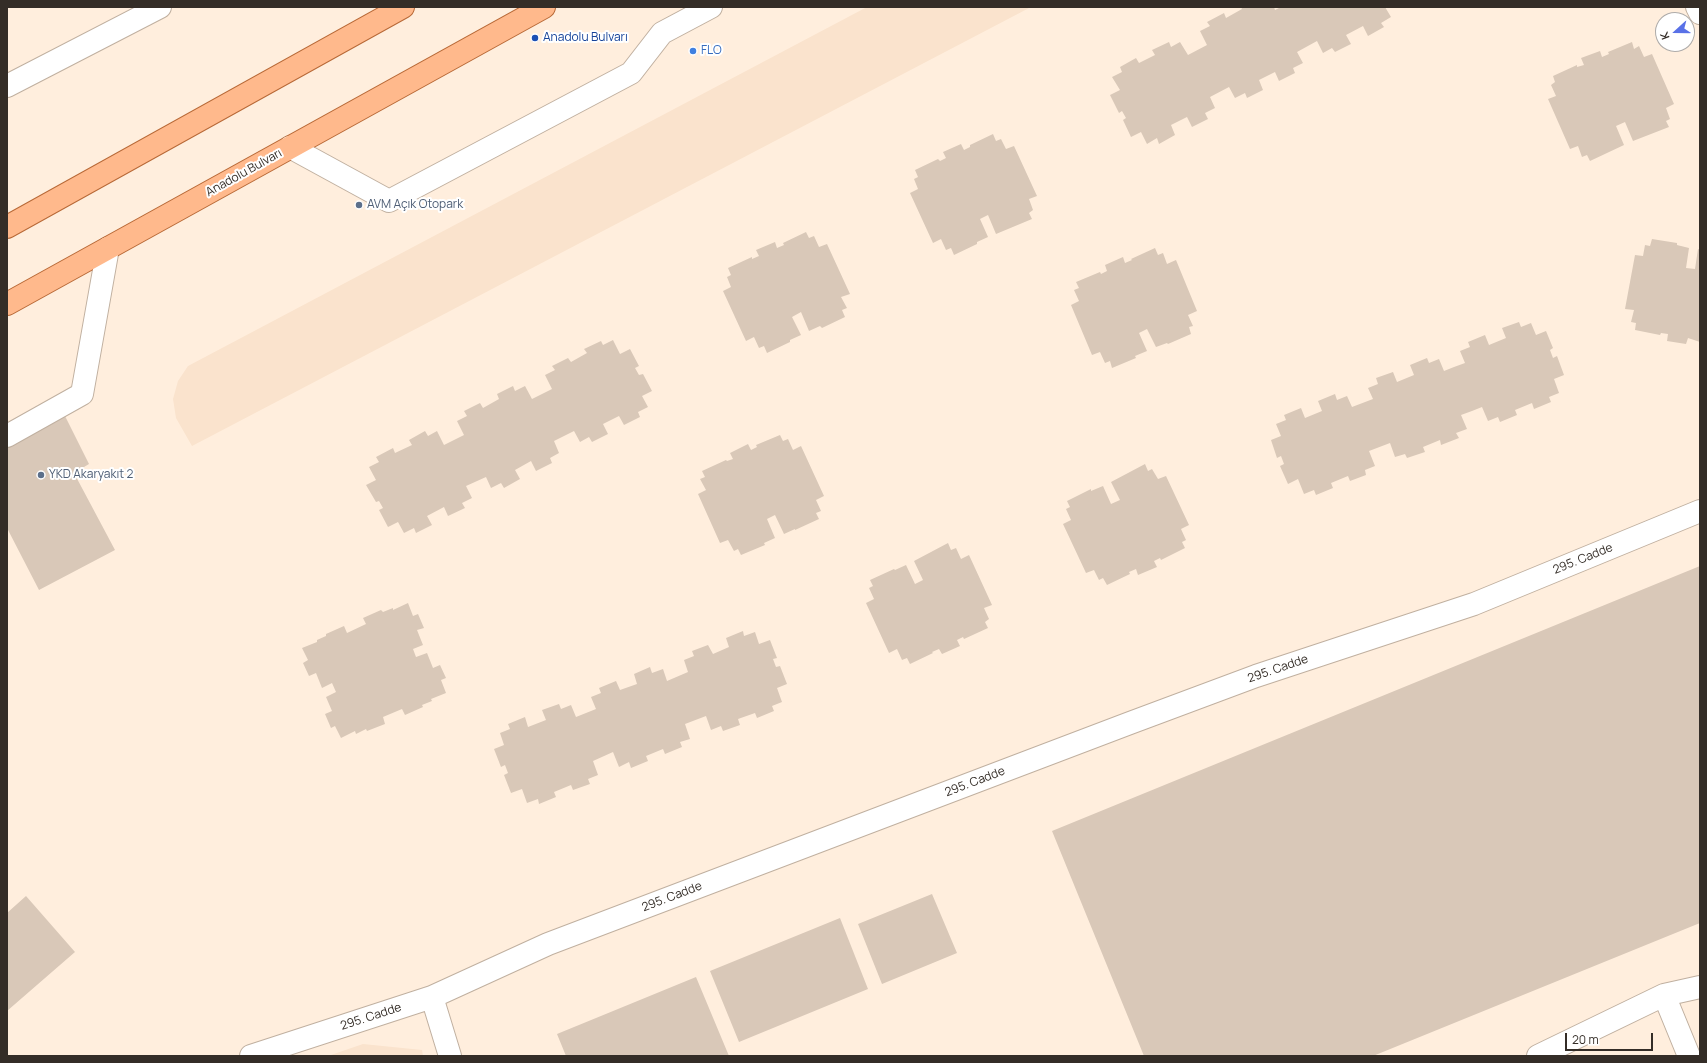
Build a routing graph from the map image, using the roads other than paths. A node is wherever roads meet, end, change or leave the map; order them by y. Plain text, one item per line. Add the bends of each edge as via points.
1 (160, 7) edge
2 (403, 7) edge
3 (544, 7) edge
4 (711, 7) edge
5 (1697, 7) edge
6 (1700, 13) edge
7 (7, 86) edge
8 (290, 147) junction
9 (7, 227) edge
10 (108, 248) junction
11 (7, 304) edge
12 (7, 436) edge
13 (1700, 510) edge
14 (1700, 987) edge
15 (1664, 995) junction
16 (432, 997) junction
17 (251, 1056) edge
18 (450, 1056) edge
19 (1538, 1056) edge
20 (1689, 1056) edge

1 - 7 street
2 - 9 main road
3 - 8 main road, Anadolu Bulvarı
4 - 8 street via 662,33 631,73 388,201
5 - 6 street
8 - 10 main road, Anadolu Bulvarı
10 - 11 main road, Anadolu Bulvarı
10 - 12 street via 82,394
13 - 16 street, 295. Cadde via 1474,604 1241,682 548,944
14 - 15 street
15 - 19 street
15 - 20 street
16 - 17 street, 295. Cadde
16 - 18 street

